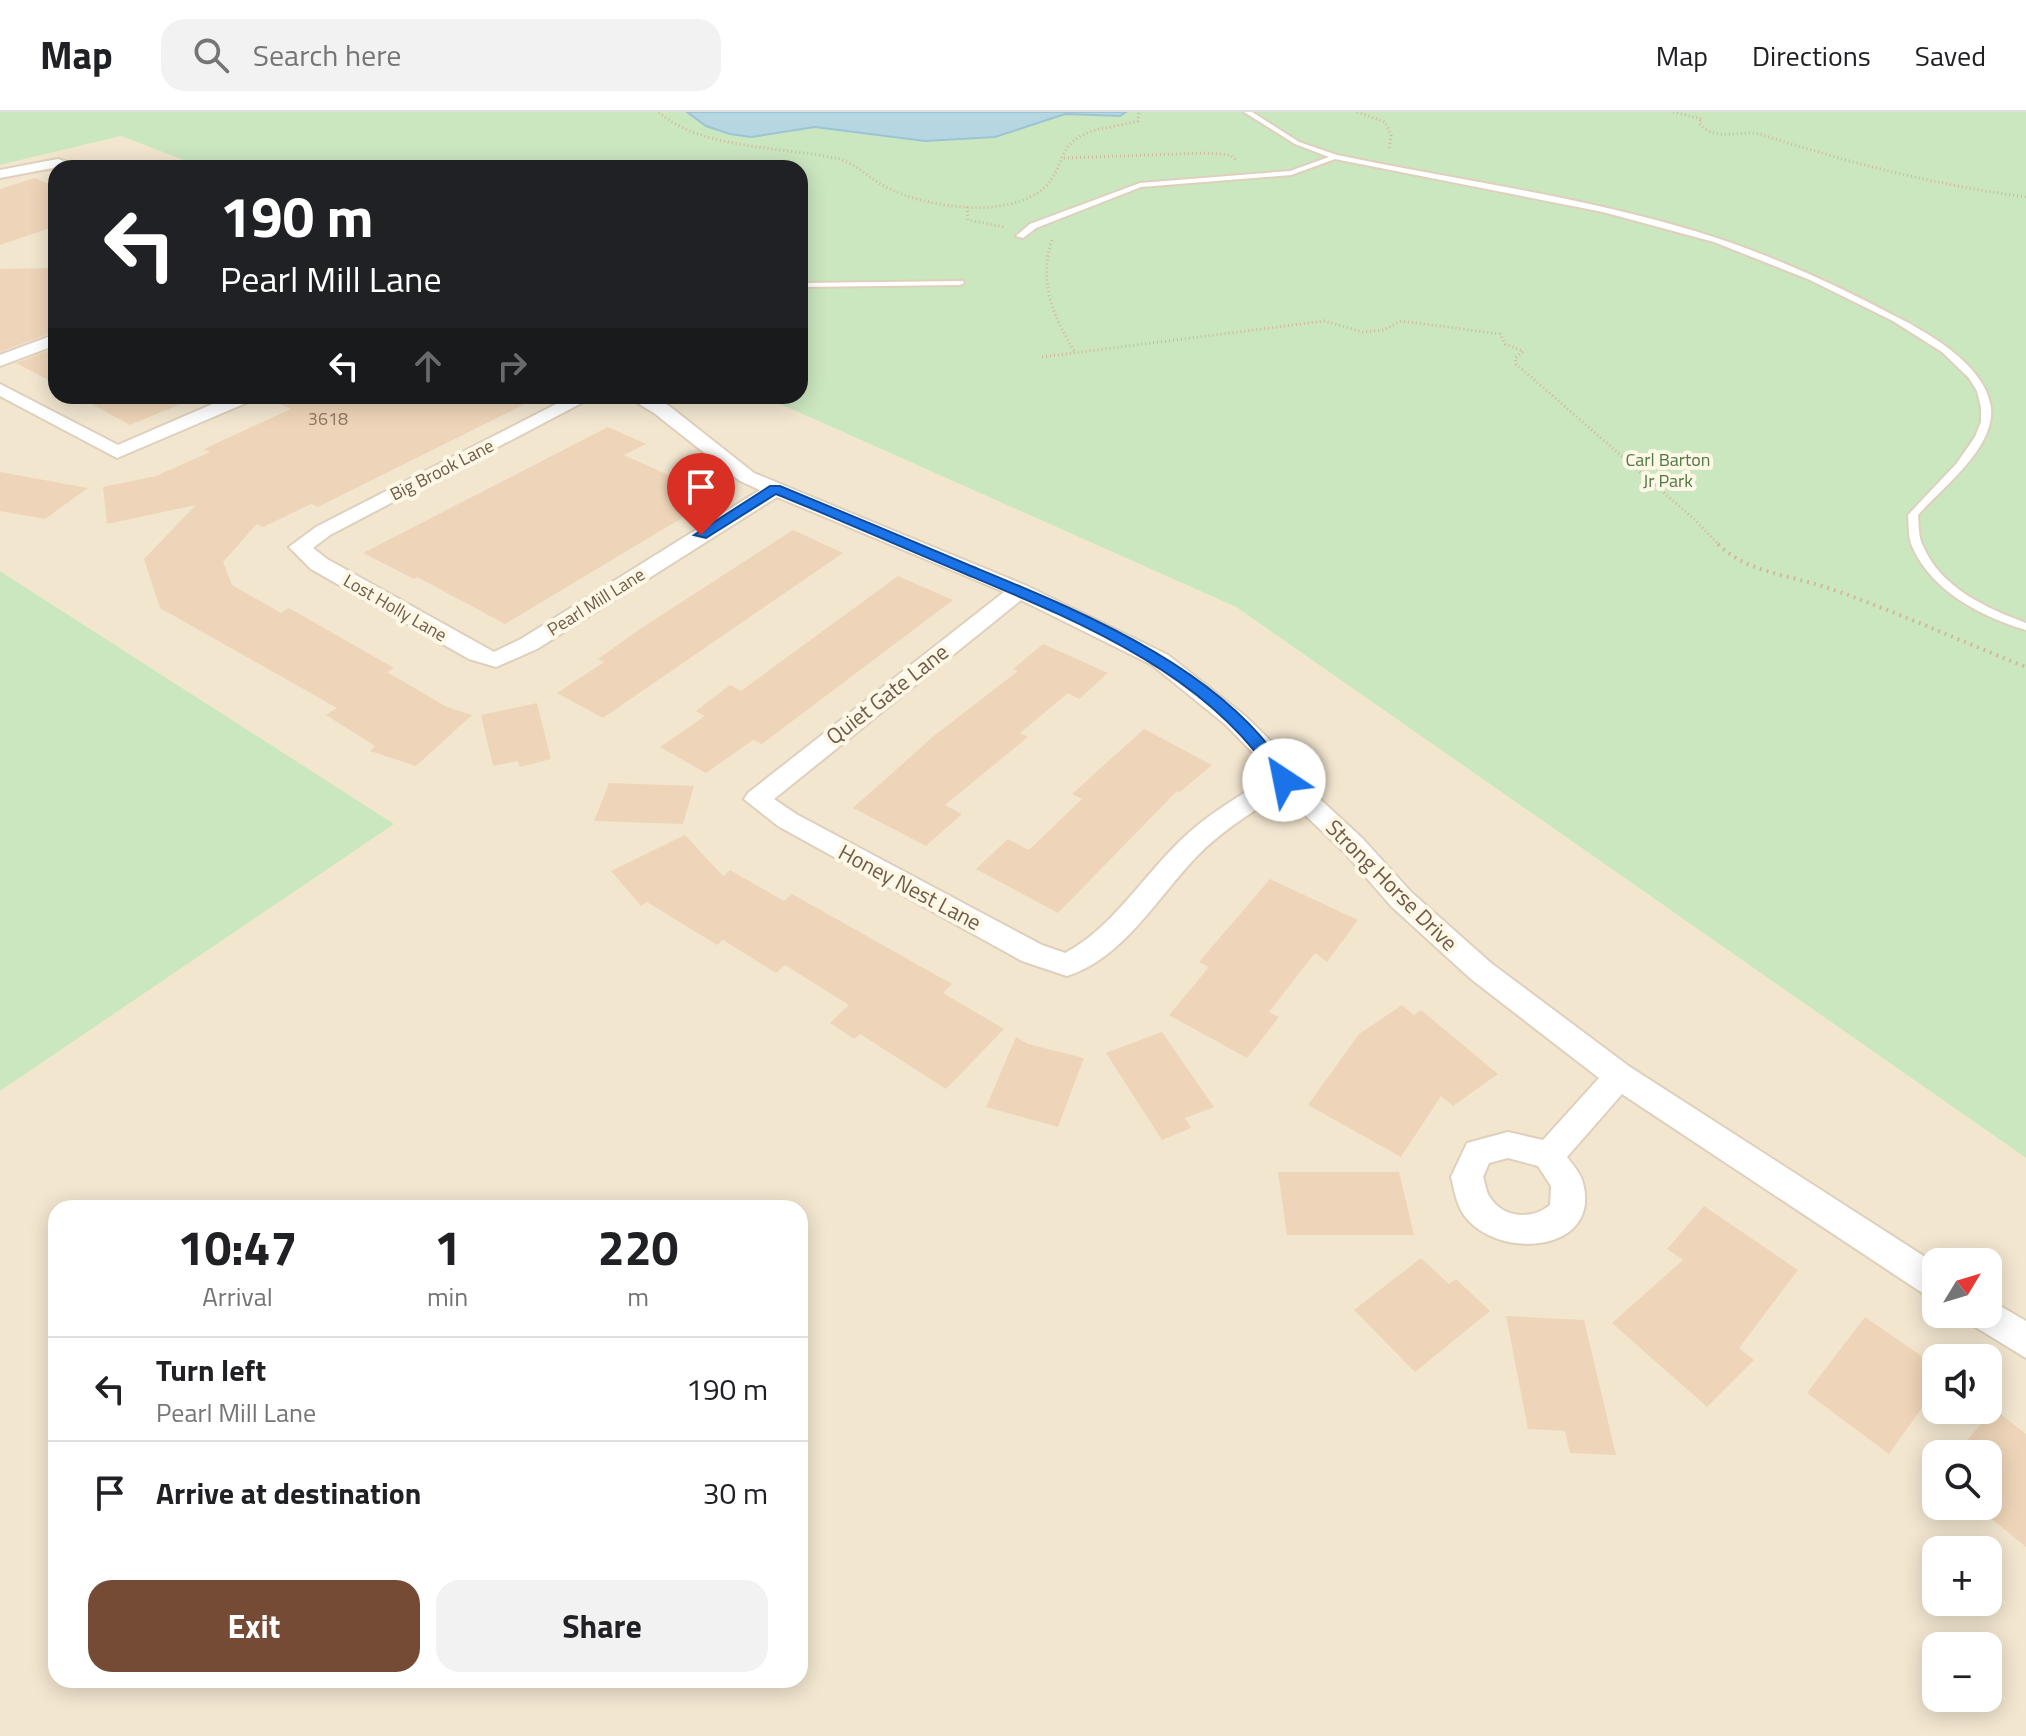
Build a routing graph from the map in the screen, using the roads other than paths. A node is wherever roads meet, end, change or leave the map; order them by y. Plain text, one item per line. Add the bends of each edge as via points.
1 (1247, 112) edge
2 (1335, 157) junction
3 (48, 165) edge
4 (0, 174) edge
5 (1020, 236) dead end
6 (960, 283) dead end
7 (808, 285) edge
8 (48, 342) edge
9 (0, 361) edge
10 (0, 389) edge
11 (228, 404) edge
12 (570, 404) edge
13 (651, 404) edge
14 (775, 489) junction
15 (300, 547) joint
16 (1019, 591) junction
17 (2026, 627) edge
18 (496, 660) joint
19 (1284, 780) junction
20 (757, 799) joint
21 (1619, 1076) junction
22 (1549, 1155) dead end
23 (1922, 1274) edge
24 (2002, 1326) edge
25 (2026, 1341) edge

1 - 2 lane via 1297,143
2 - 5 lane via 1291,173 1140,185
2 - 17 lane via 1690,232 1797,271 1914,328 1975,379 1986,408 1981,434 1964,462 1913,515 1916,544 1939,579 1982,610
3 - 4 street
6 - 7 lane
8 - 9 street
10 - 11 street via 117,452
12 - 15 street, Big Brook Lane
13 - 14 street, Strong Horse Drive via 747,477
14 - 16 street, Strong Horse Drive
14 - 18 street, Pearl Mill Lane
15 - 18 street, Lost Holly Lane via 319,564
16 - 19 street, Strong Horse Drive via 1160,660 1235,720 1270,755
16 - 20 street, Quiet Gate Lane
19 - 20 street, Honey Nest Lane via 1217,822 1097,949 1067,965 1018,945
19 - 21 street, Strong Horse Drive via 1481,971
21 - 22 street
21 - 23 street, Strong Horse Drive
24 - 25 street

